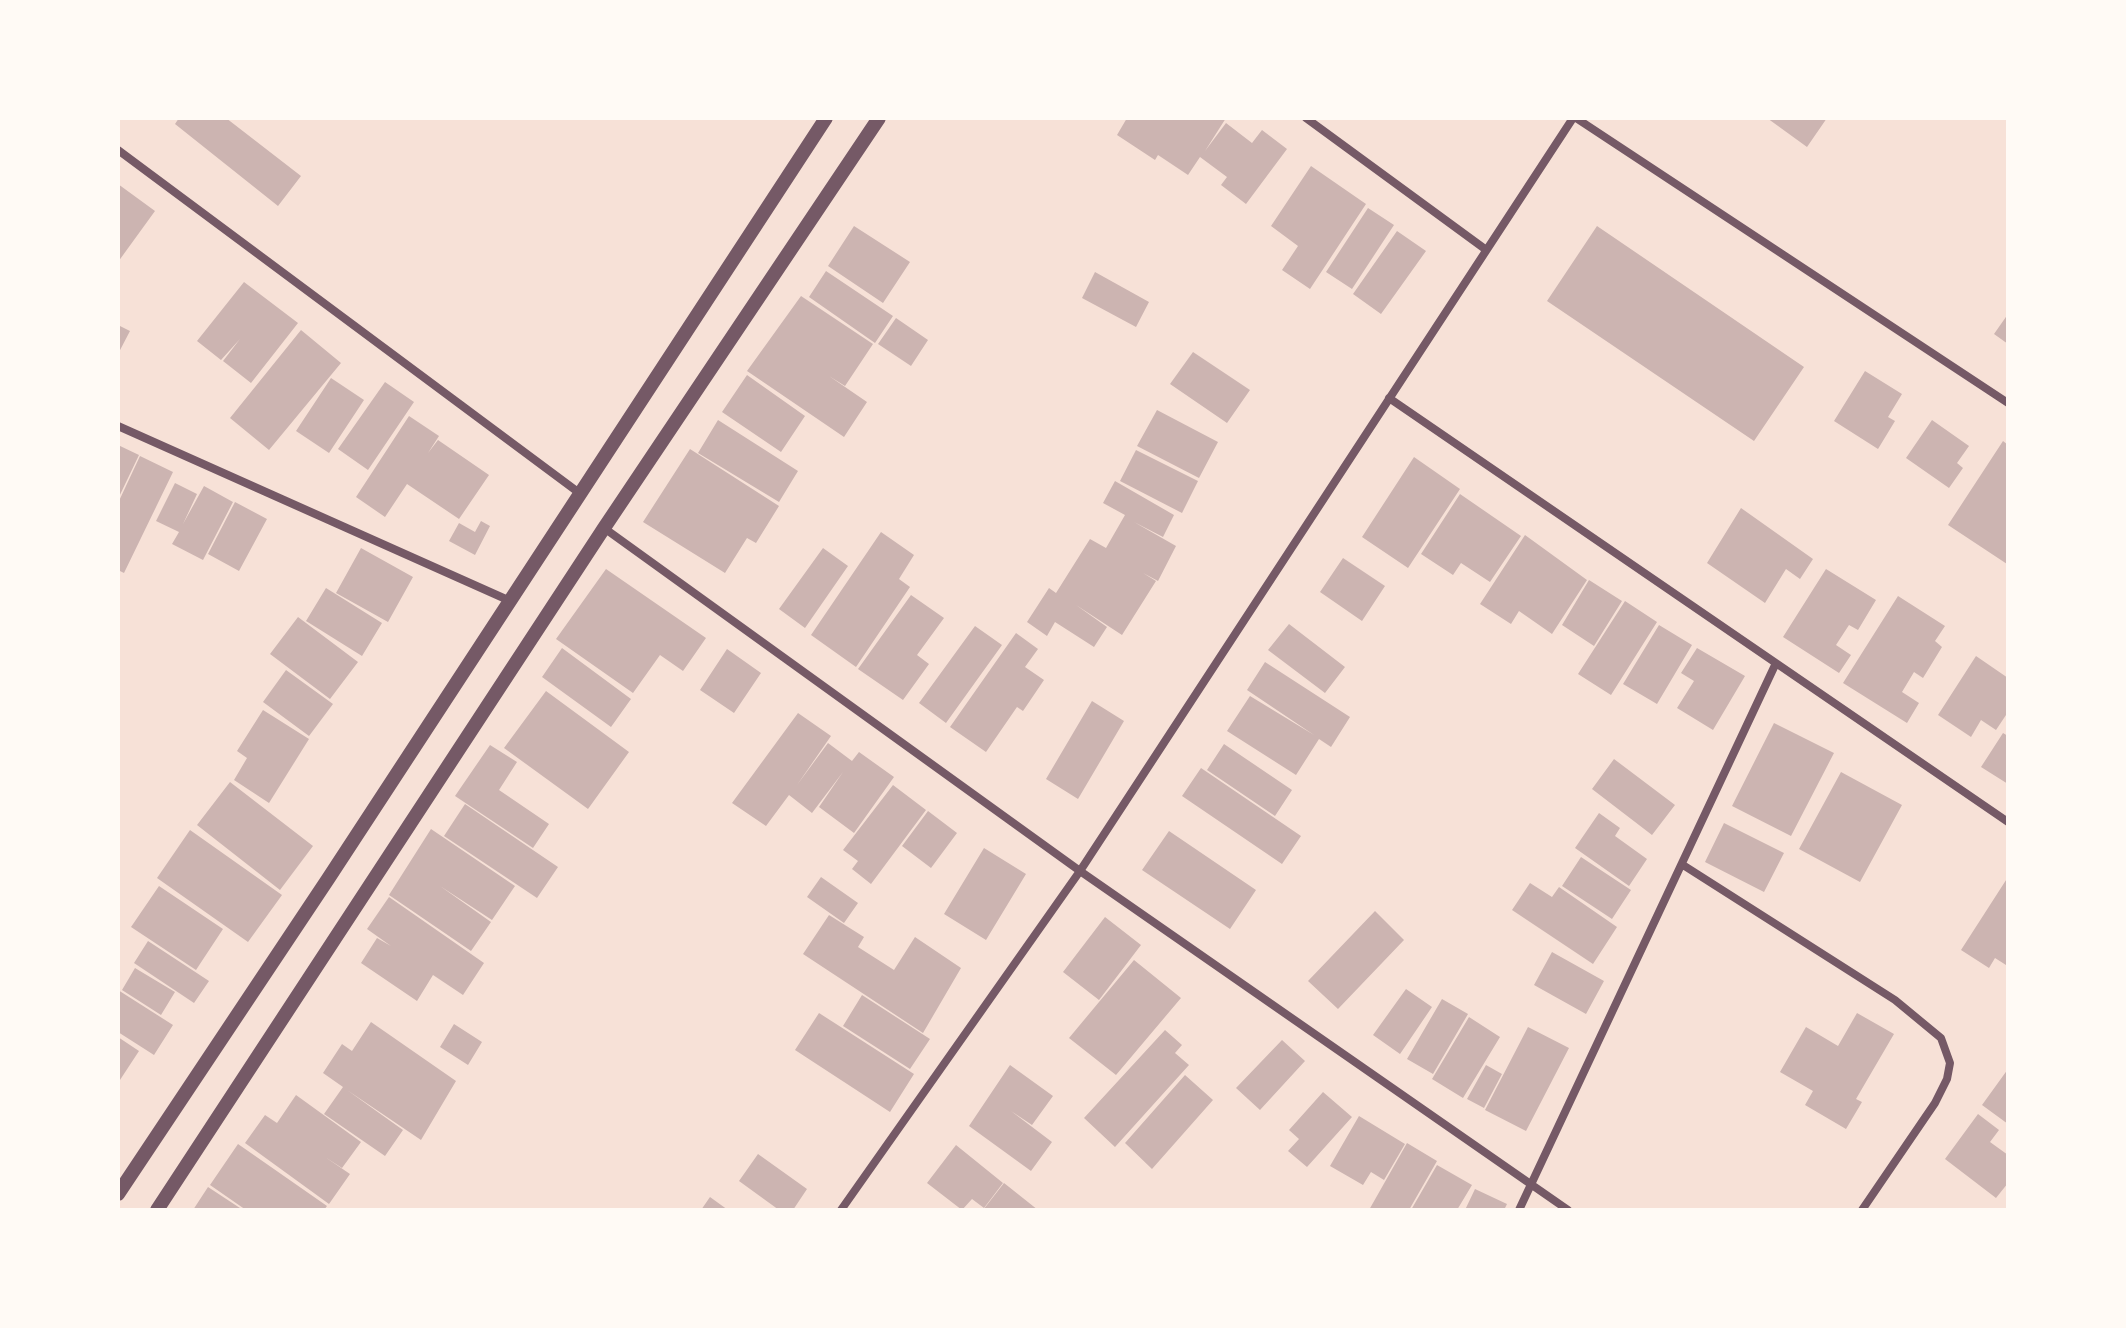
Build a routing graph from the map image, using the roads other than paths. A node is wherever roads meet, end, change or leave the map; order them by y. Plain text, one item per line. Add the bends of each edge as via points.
1 (826, 118) edge
2 (879, 118) edge
3 (1306, 118) edge
4 (1575, 118) edge
5 (118, 150) edge
6 (1485, 249) junction
7 (1389, 398) junction
8 (2008, 403) edge
9 (118, 426) edge
10 (578, 492) junction
11 (604, 528) junction
12 (508, 600) junction
13 (1776, 663) junction
14 (2008, 822) edge
15 (1683, 865) junction
16 (1080, 871) junction
17 (1530, 1184) junction
18 (118, 1194) edge
19 (157, 1210) edge
20 (841, 1210) edge
21 (1519, 1210) edge
22 (1568, 1210) edge
23 (1862, 1210) edge

1 - 10 street
2 - 11 street
3 - 6 street
4 - 6 street
4 - 8 street
5 - 10 street
6 - 7 street
7 - 13 street
7 - 16 street
9 - 12 street
10 - 12 street
11 - 16 street
11 - 19 street
12 - 18 street
13 - 14 street
13 - 15 street
15 - 17 street
15 - 23 street via 1895,1000 1941,1038 1950,1063 1947,1079
16 - 17 street
16 - 20 street
17 - 21 street
17 - 22 street

